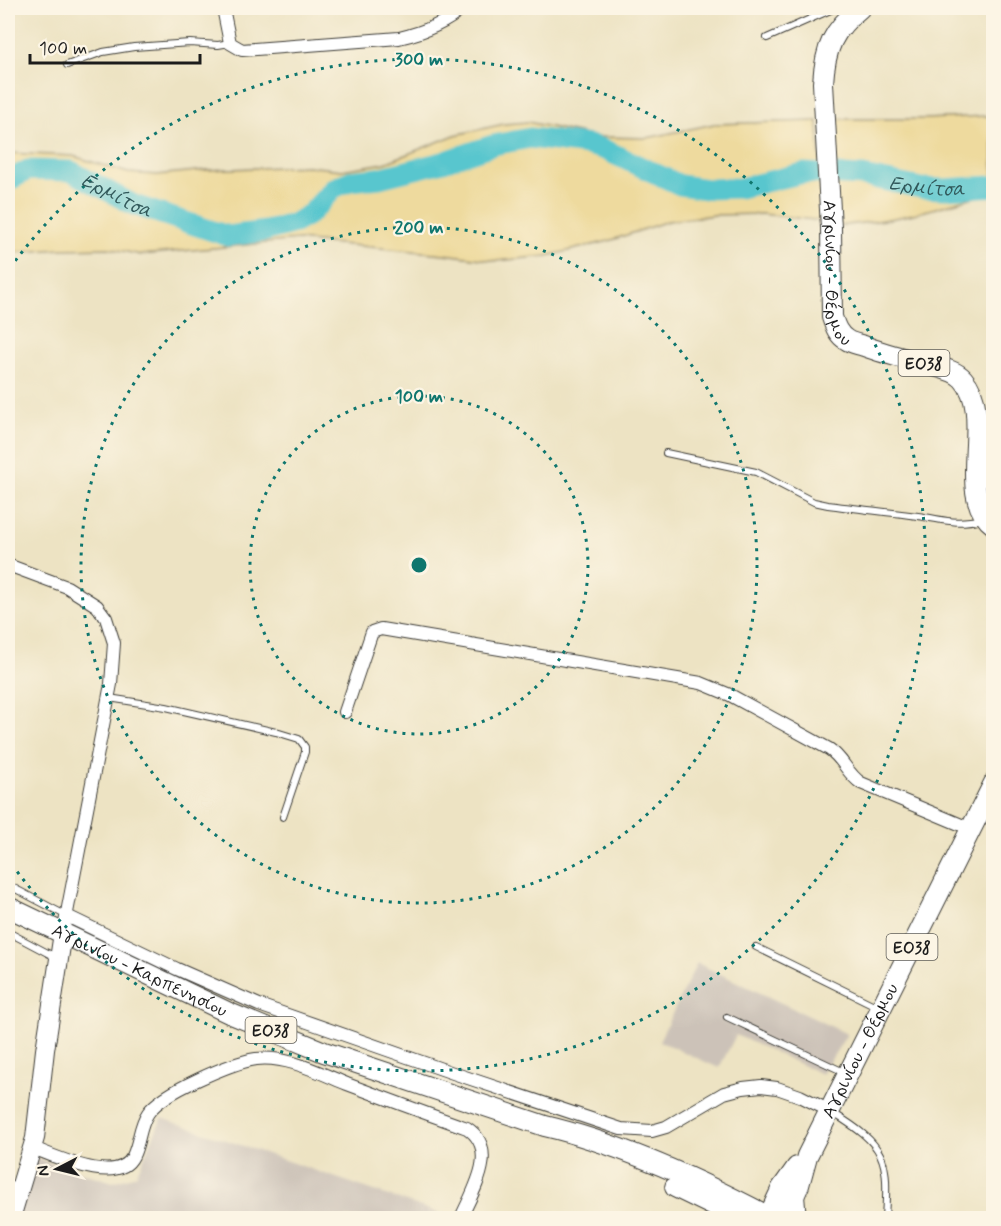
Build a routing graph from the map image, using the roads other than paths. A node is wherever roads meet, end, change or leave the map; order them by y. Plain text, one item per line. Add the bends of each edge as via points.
1 (223, 8) edge
2 (463, 8) edge
3 (835, 8) edge
4 (860, 8) edge
5 (767, 38) dead end
6 (230, 43) junction
7 (67, 65) dead end
8 (666, 453) dead end
9 (989, 522) edge
10 (8, 566) edge
11 (108, 698) junction
12 (345, 712) dead end
13 (993, 783) edge
14 (283, 817) dead end
15 (971, 829) junction
16 (8, 885) edge
17 (8, 907) edge
18 (65, 924) junction
19 (8, 932) edge
20 (756, 947) dead end
21 (58, 959) junction
22 (881, 1009) junction
23 (727, 1017) dead end
24 (847, 1074) junction
25 (830, 1111) junction
26 (545, 1126) junction
27 (33, 1148) junction
28 (807, 1156) junction
29 (799, 1185) junction
30 (731, 1216) edge
31 (11, 1218) edge
32 (461, 1218) edge
33 (773, 1218) edge
34 (800, 1218) edge
35 (885, 1218) edge

1 - 6 street
2 - 6 street via 415,34 399,38 242,50
3 - 5 lane
4 - 9 main road, Αγρινίου - Θέρμου / ΕΟ38 via 838,30 824,62 832,317 836,330 846,340 946,369 969,387 974,400 978,501
6 - 7 lane via 134,47 103,52
8 - 9 lane via 756,471 814,502 828,505 949,523
10 - 11 street via 67,587 98,606 114,643
11 - 14 lane via 166,707 299,739 305,752
11 - 18 street
12 - 15 street via 372,632 381,629 701,683 730,694 839,755 861,783
13 - 15 main road, Αγρινίου - Θέρμου / ΕΟ38
15 - 22 main road, Αγρινίου - Θέρμου / ΕΟ38
16 - 18 lane
17 - 18 main road, Αγρινίου - Καρπενησίου / ΕΟ38
18 - 21 street
18 - 25 street via 259,1005 612,1126 652,1131 724,1093 761,1086 800,1096
18 - 26 main road, Αγρινίου - Καρπενησίου / ΕΟ38 via 229,1013 324,1052
19 - 21 lane
20 - 22 lane
21 - 27 street
22 - 24 main road, Αγρινίου - Θέρμου / ΕΟ38
23 - 24 lane
24 - 25 main road, Αγρινίου - Θέρμου / ΕΟ38
25 - 28 main road, Αγρινίου - Θέρμου / ΕΟ38
25 - 35 lane via 866,1136 880,1153 887,1178
26 - 30 main road, Αγρινίου - Καρπενησίου / ΕΟ38 via 574,1145 665,1182
26 - 33 main road, Αγρινίου - Καρπενησίου / ΕΟ38 via 631,1154
27 - 31 street
27 - 32 street via 92,1168 124,1166 135,1153 143,1121 158,1102 235,1065 270,1058 474,1133 484,1152 483,1166
28 - 29 main road, Αγρινίου - Θέρμου / ΕΟ38
28 - 33 main road, Αγρινίου - Θέρμου / ΕΟ38 via 789,1176
29 - 33 main road, Αγρινίου - Θέρμου / ΕΟ38
29 - 34 street

